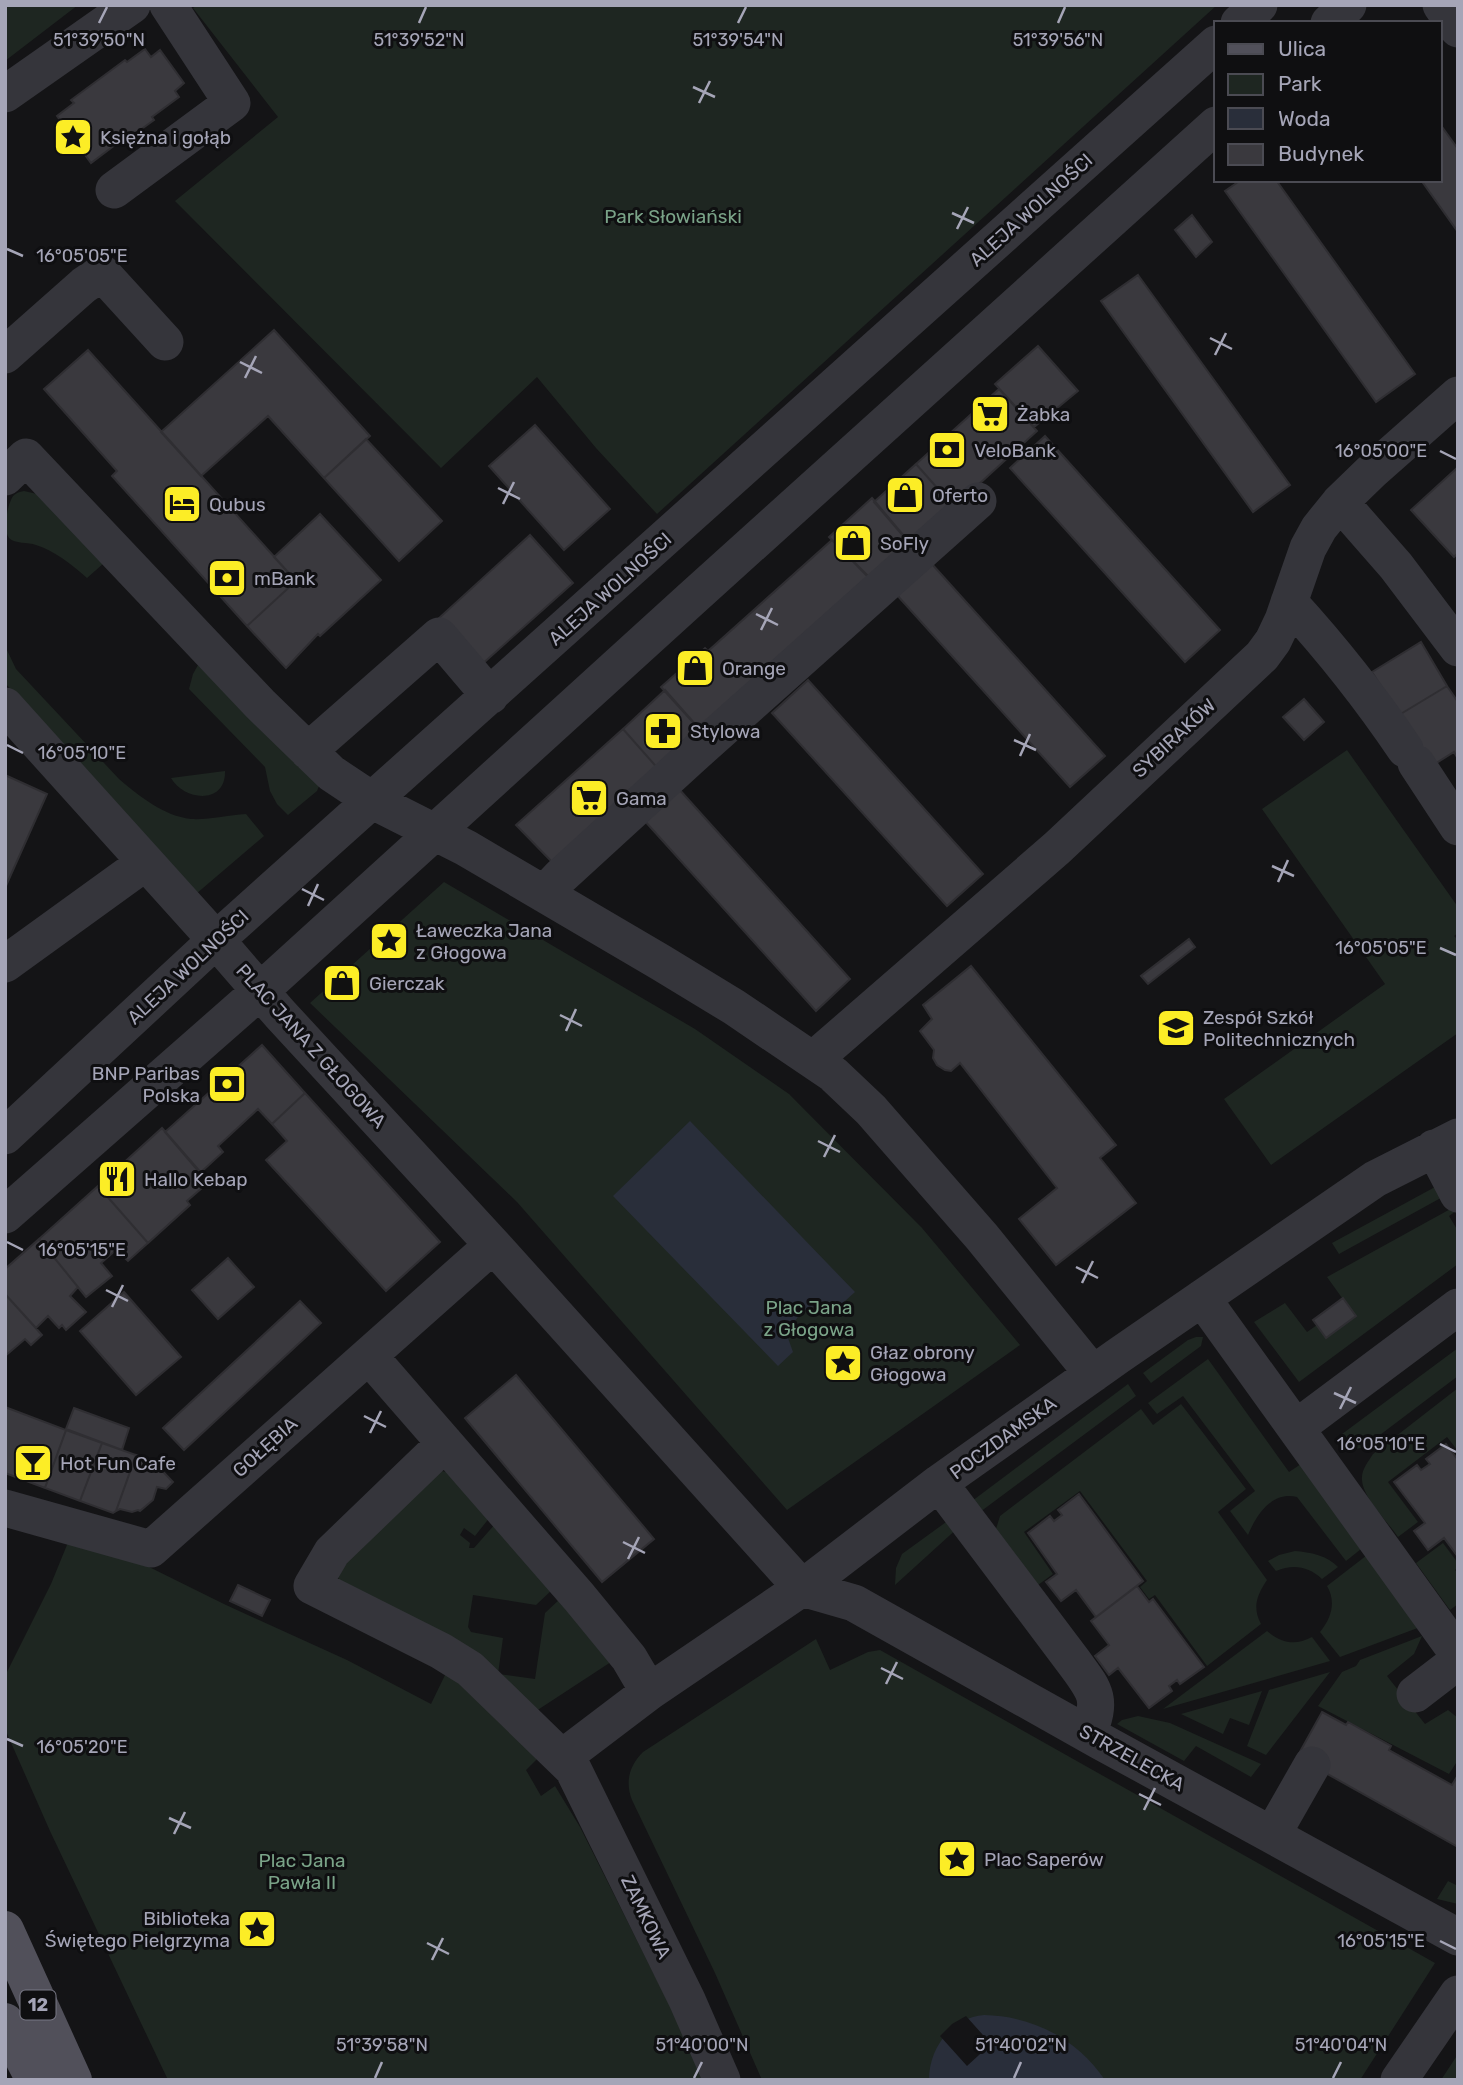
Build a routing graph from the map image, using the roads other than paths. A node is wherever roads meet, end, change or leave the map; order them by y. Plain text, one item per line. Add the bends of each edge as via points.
1 (132, 5) edge
2 (167, 5) edge
3 (1259, 5) edge
4 (1349, 5) edge
5 (1441, 5) edge
6 (1241, 21) edge
7 (1331, 21) edge
8 (1458, 29) edge
9 (1214, 46) edge
10 (5, 94) edge
11 (1214, 127) edge
12 (114, 190) dead end
13 (165, 342) dead end
14 (5, 355) edge
15 (1458, 395) edge
16 (12, 456) edge
17 (978, 501) dead end
18 (1340, 502) junction
19 (1289, 602) junction
20 (1458, 649) edge
21 (490, 696) junction
22 (5, 706) edge
23 (308, 751) junction
24 (373, 801) junction
25 (1458, 827) edge
26 (435, 832) junction
27 (146, 862) junction
28 (544, 894) junction
29 (216, 940) junction
30 (5, 964) edge
31 (260, 991) junction
32 (813, 1060) junction
33 (5, 1136) edge
34 (1446, 1143) edge
35 (1458, 1194) edge
36 (5, 1215) edge
37 (493, 1245) junction
38 (1202, 1298) junction
39 (1458, 1307) edge
40 (369, 1356) junction
41 (1093, 1374) junction
42 (1296, 1428) junction
43 (445, 1443) junction
44 (939, 1483) junction
45 (5, 1508) edge
46 (802, 1588) junction
47 (1458, 1654) edge
48 (1458, 1661) edge
49 (649, 1692) junction
50 (1415, 1694) dead end
51 (1088, 1734) junction
52 (562, 1758) junction
53 (1312, 1765) dead end
54 (1272, 1835) junction
55 (5, 1930) edge
56 (1458, 1937) edge
57 (1458, 1994) edge
58 (5, 2022) edge
59 (35, 2080) edge
60 (73, 2080) edge
61 (722, 2080) edge
62 (1399, 2080) edge

1 - 10 street
2 - 12 street via 232,103
3 - 6 street
4 - 7 street
5 - 8 street
9 - 21 street, ALEJA WOLNOŚCI
11 - 26 street
13 - 14 street via 102,273
15 - 18 street, SYBIRAKÓW
16 - 23 street
17 - 28 street
18 - 19 street, SYBIRAKÓW via 1308,548
18 - 20 street via 1396,566
19 - 25 street via 1381,714
19 - 32 street, SYBIRAKÓW via 1262,656 1057,848
21 - 23 street via 439,636
21 - 24 street, ALEJA WOLNOŚCI
22 - 27 street, PLAC JANA Z GŁOGOWA
23 - 24 street
24 - 26 street
24 - 29 street, ALEJA WOLNOŚCI
26 - 28 street
26 - 31 street
27 - 29 street, PLAC JANA Z GŁOGOWA
27 - 30 street
28 - 32 street via 734,1007
29 - 31 street, PLAC JANA Z GŁOGOWA
29 - 33 street, ALEJA WOLNOŚCI
31 - 36 street
31 - 37 street, PLAC JANA Z GŁOGOWA
32 - 41 street via 880,1120
34 - 35 street
34 - 38 street, POCZDAMSKA via 1375,1179
37 - 40 street, GOŁĘBIA
37 - 46 street, PLAC JANA Z GŁOGOWA
38 - 41 street, POCZDAMSKA
38 - 42 street
39 - 42 street
40 - 43 street
40 - 45 street, GOŁĘBIA via 151,1549
41 - 44 street, POCZDAMSKA
42 - 47 street
43 - 49 street via 629,1658
43 - 52 street via 332,1552 312,1586 456,1659
44 - 46 street, POCZDAMSKA
44 - 51 street via 1092,1689 1097,1704
46 - 49 street, POCZDAMSKA
46 - 51 street, STRZELECKA via 854,1602
48 - 50 street
49 - 52 street, POCZDAMSKA
51 - 54 street, STRZELECKA
52 - 61 street, ZAMKOWA via 580,1780
53 - 54 street
54 - 56 street, STRZELECKA
55 - 60 main road, 12
57 - 62 street
58 - 59 main road, 12

